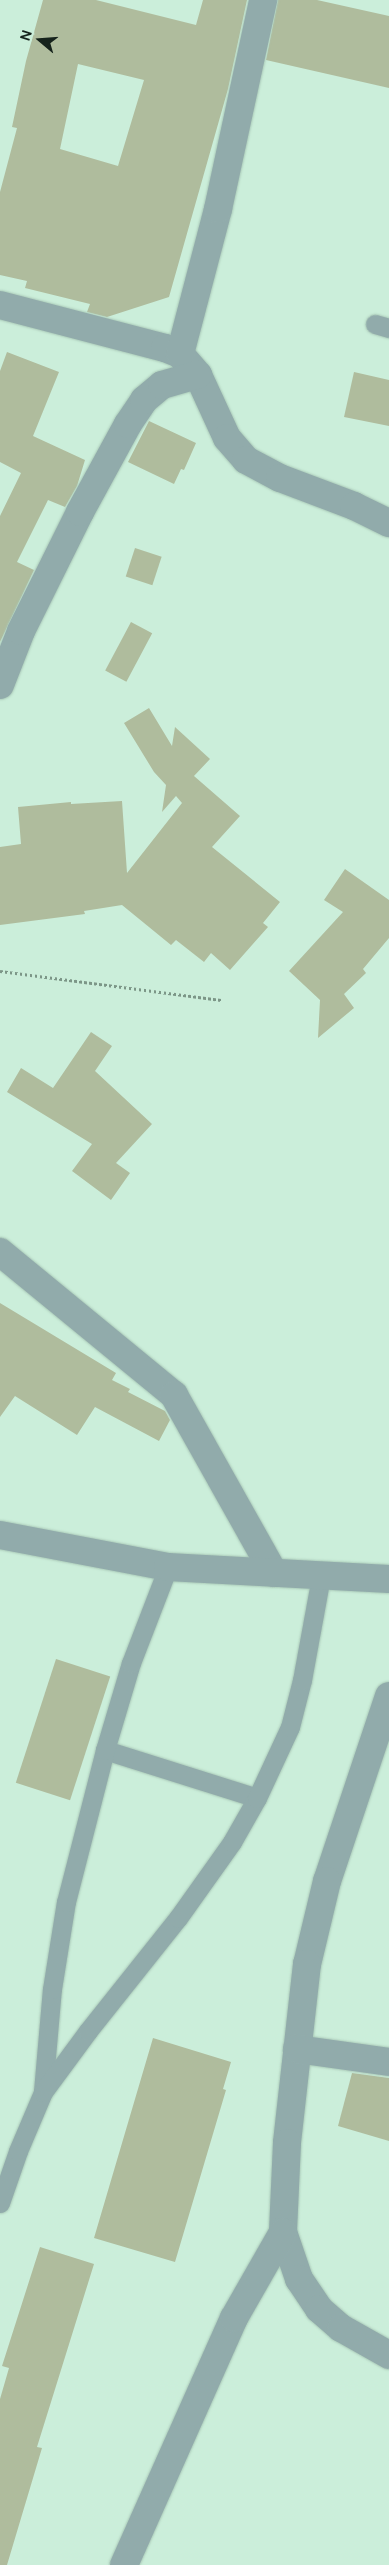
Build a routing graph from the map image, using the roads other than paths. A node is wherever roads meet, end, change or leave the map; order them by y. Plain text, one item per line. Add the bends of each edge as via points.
1 (263, 0) edge
2 (0, 305) edge
3 (180, 354) junction
4 (198, 375) junction
5 (389, 523) edge
6 (0, 685) edge
7 (0, 1252) edge
8 (0, 1536) edge
9 (168, 1567) junction
10 (274, 1573) junction
11 (321, 1576) junction
12 (389, 1579) edge
13 (389, 1696) edge
14 (105, 1750) junction
15 (257, 1798) junction
16 (297, 2049) junction
17 (389, 2062) edge
18 (43, 2092) junction
19 (0, 2203) edge
20 (283, 2232) junction
21 (389, 2355) edge
22 (124, 2565) edge

1 - 3 street via 218,209
2 - 3 street
3 - 4 street
4 - 5 street via 227,438 246,460 280,478
4 - 6 street via 162,385 144,400 128,424 80,512
7 - 10 street via 174,1395
8 - 9 street
9 - 10 street
9 - 14 lane via 131,1663
10 - 11 street
11 - 12 street
11 - 15 lane via 290,1726
13 - 16 street via 327,1881 307,1964
14 - 15 lane
14 - 18 lane via 66,1902 52,1989
15 - 18 lane via 232,1842 178,1918
16 - 17 street
16 - 20 street via 287,2143
18 - 19 lane
20 - 21 street via 299,2279 319,2309 341,2328
20 - 22 street via 234,2318

